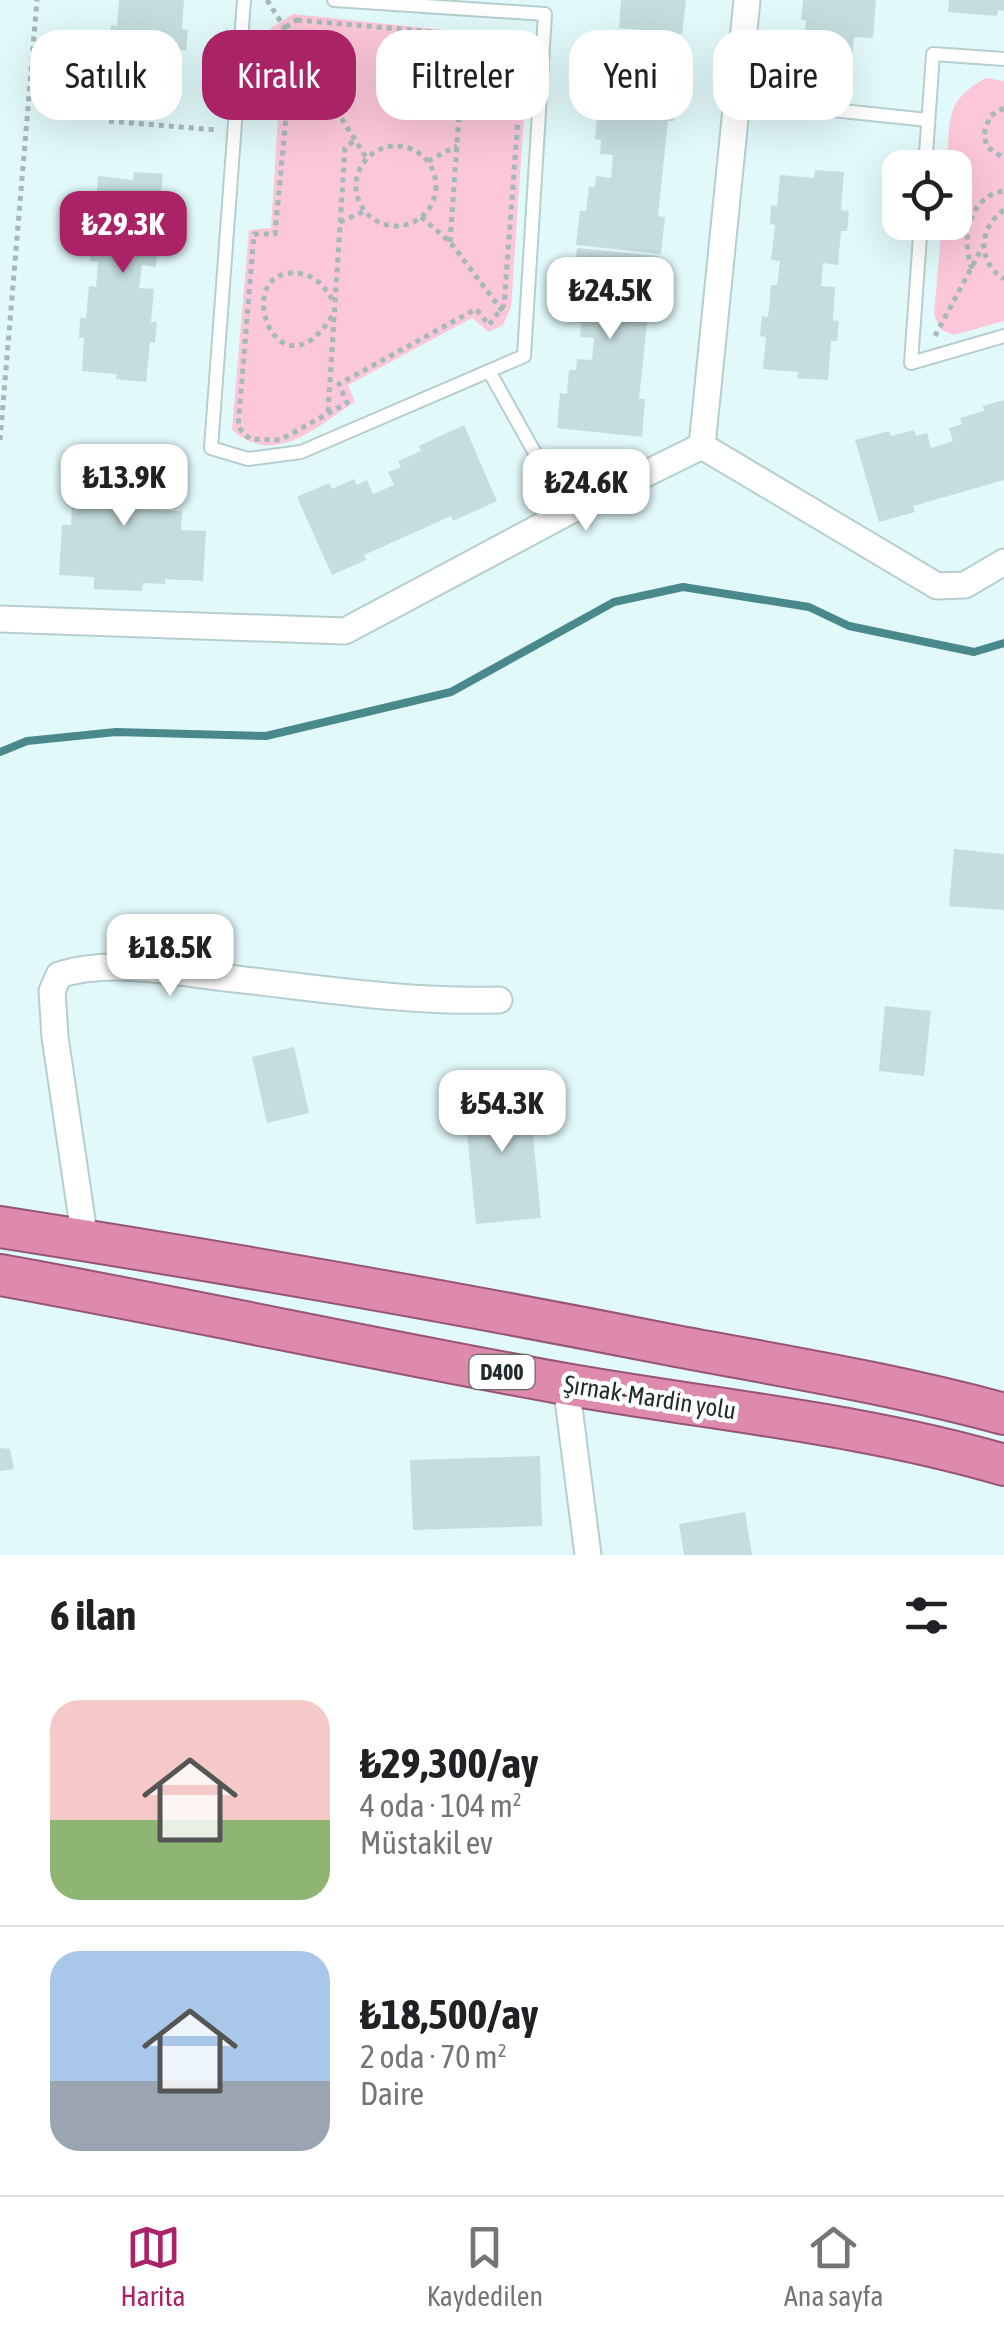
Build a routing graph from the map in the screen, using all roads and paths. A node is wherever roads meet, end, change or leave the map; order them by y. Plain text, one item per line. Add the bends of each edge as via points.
1 (37, 0) edge
2 (244, 0) edge
3 (267, 0) edge
4 (334, 0) edge
5 (746, 0) edge
6 (466, 9) junction
7 (284, 27) junction
8 (416, 30) edge
9 (464, 30) edge
10 (743, 30) edge
11 (1004, 58) edge
12 (1004, 108) edge
13 (853, 112) edge
14 (459, 120) edge
15 (518, 120) edge
16 (735, 120) edge
17 (928, 120) junction
18 (110, 121) dead end
19 (234, 131) junction
20 (355, 140) junction
21 (458, 145) junction
22 (926, 150) edge
23 (1004, 158) edge
24 (366, 160) junction
25 (428, 160) junction
26 (1004, 191) edge
27 (1004, 210) edge
28 (365, 211) junction
29 (422, 218) junction
30 (340, 222) junction
31 (920, 240) edge
32 (450, 242) junction
33 (983, 246) junction
34 (972, 269) junction
35 (1004, 279) edge
36 (335, 303) junction
37 (502, 312) junction
38 (334, 313) junction
39 (1004, 336) edge
40 (525, 338) junction
41 (920, 360) junction
42 (490, 371) junction
43 (328, 414) junction
44 (0, 440) edge
45 (326, 442) junction
46 (702, 446) junction
47 (568, 512) junction
48 (1004, 562) edge
49 (0, 618) edge
50 (498, 1000) dead end
51 (0, 1227) edge
52 (84, 1240) junction
53 (0, 1275) edge
54 (566, 1384) junction
55 (1004, 1414) edge
56 (1004, 1465) edge
57 (588, 1555) edge

1 - 44 path
2 - 19 lane
3 - 7 path
4 - 6 lane
5 - 10 street
6 - 9 path
6 - 40 lane via 545,14
7 - 8 path via 297,20
7 - 20 path
7 - 43 path via 272,40 266,102 287,107 276,234 254,234 238,427 250,439 280,440
11 - 17 lane via 933,54
12 - 23 path via 990,116 984,134 986,147
13 - 17 lane
14 - 21 path
15 - 37 path
16 - 46 street
17 - 22 lane
18 - 19 path
19 - 45 lane via 211,448 248,458
20 - 24 path
20 - 30 path via 345,148
21 - 25 path
21 - 32 path
24 - 25 path via 385,147 401,146
24 - 28 path via 356,181
25 - 29 path via 436,190
26 - 34 path via 988,196 970,221 966,246
27 - 33 path via 989,224
28 - 29 path via 392,226
28 - 30 path
29 - 32 path
30 - 36 path
31 - 41 lane via 911,363
32 - 37 path
33 - 34 path
33 - 35 path via 990,267
34 - 41 path
36 - 38 path
36 - 38 path via 324,285 290,273 274,280 261,306 272,333 291,345 307,344
37 - 40 path
37 - 43 path via 489,325 476,309 339,384 347,403
38 - 43 path
39 - 41 lane
40 - 42 lane via 524,356
42 - 45 lane
42 - 47 lane
43 - 45 path
46 - 47 street
46 - 48 street via 937,586 964,584
47 - 49 street via 344,632
50 - 52 street via 442,1002 164,971 79,968 59,975 52,991 54,1037
51 - 52 highway, D400
52 - 55 highway, D400 via 550,1321
53 - 54 highway, Şırnak-Mardin yolu / D400
54 - 56 highway, Şırnak-Mardin yolu / D400 via 814,1422
54 - 57 street

